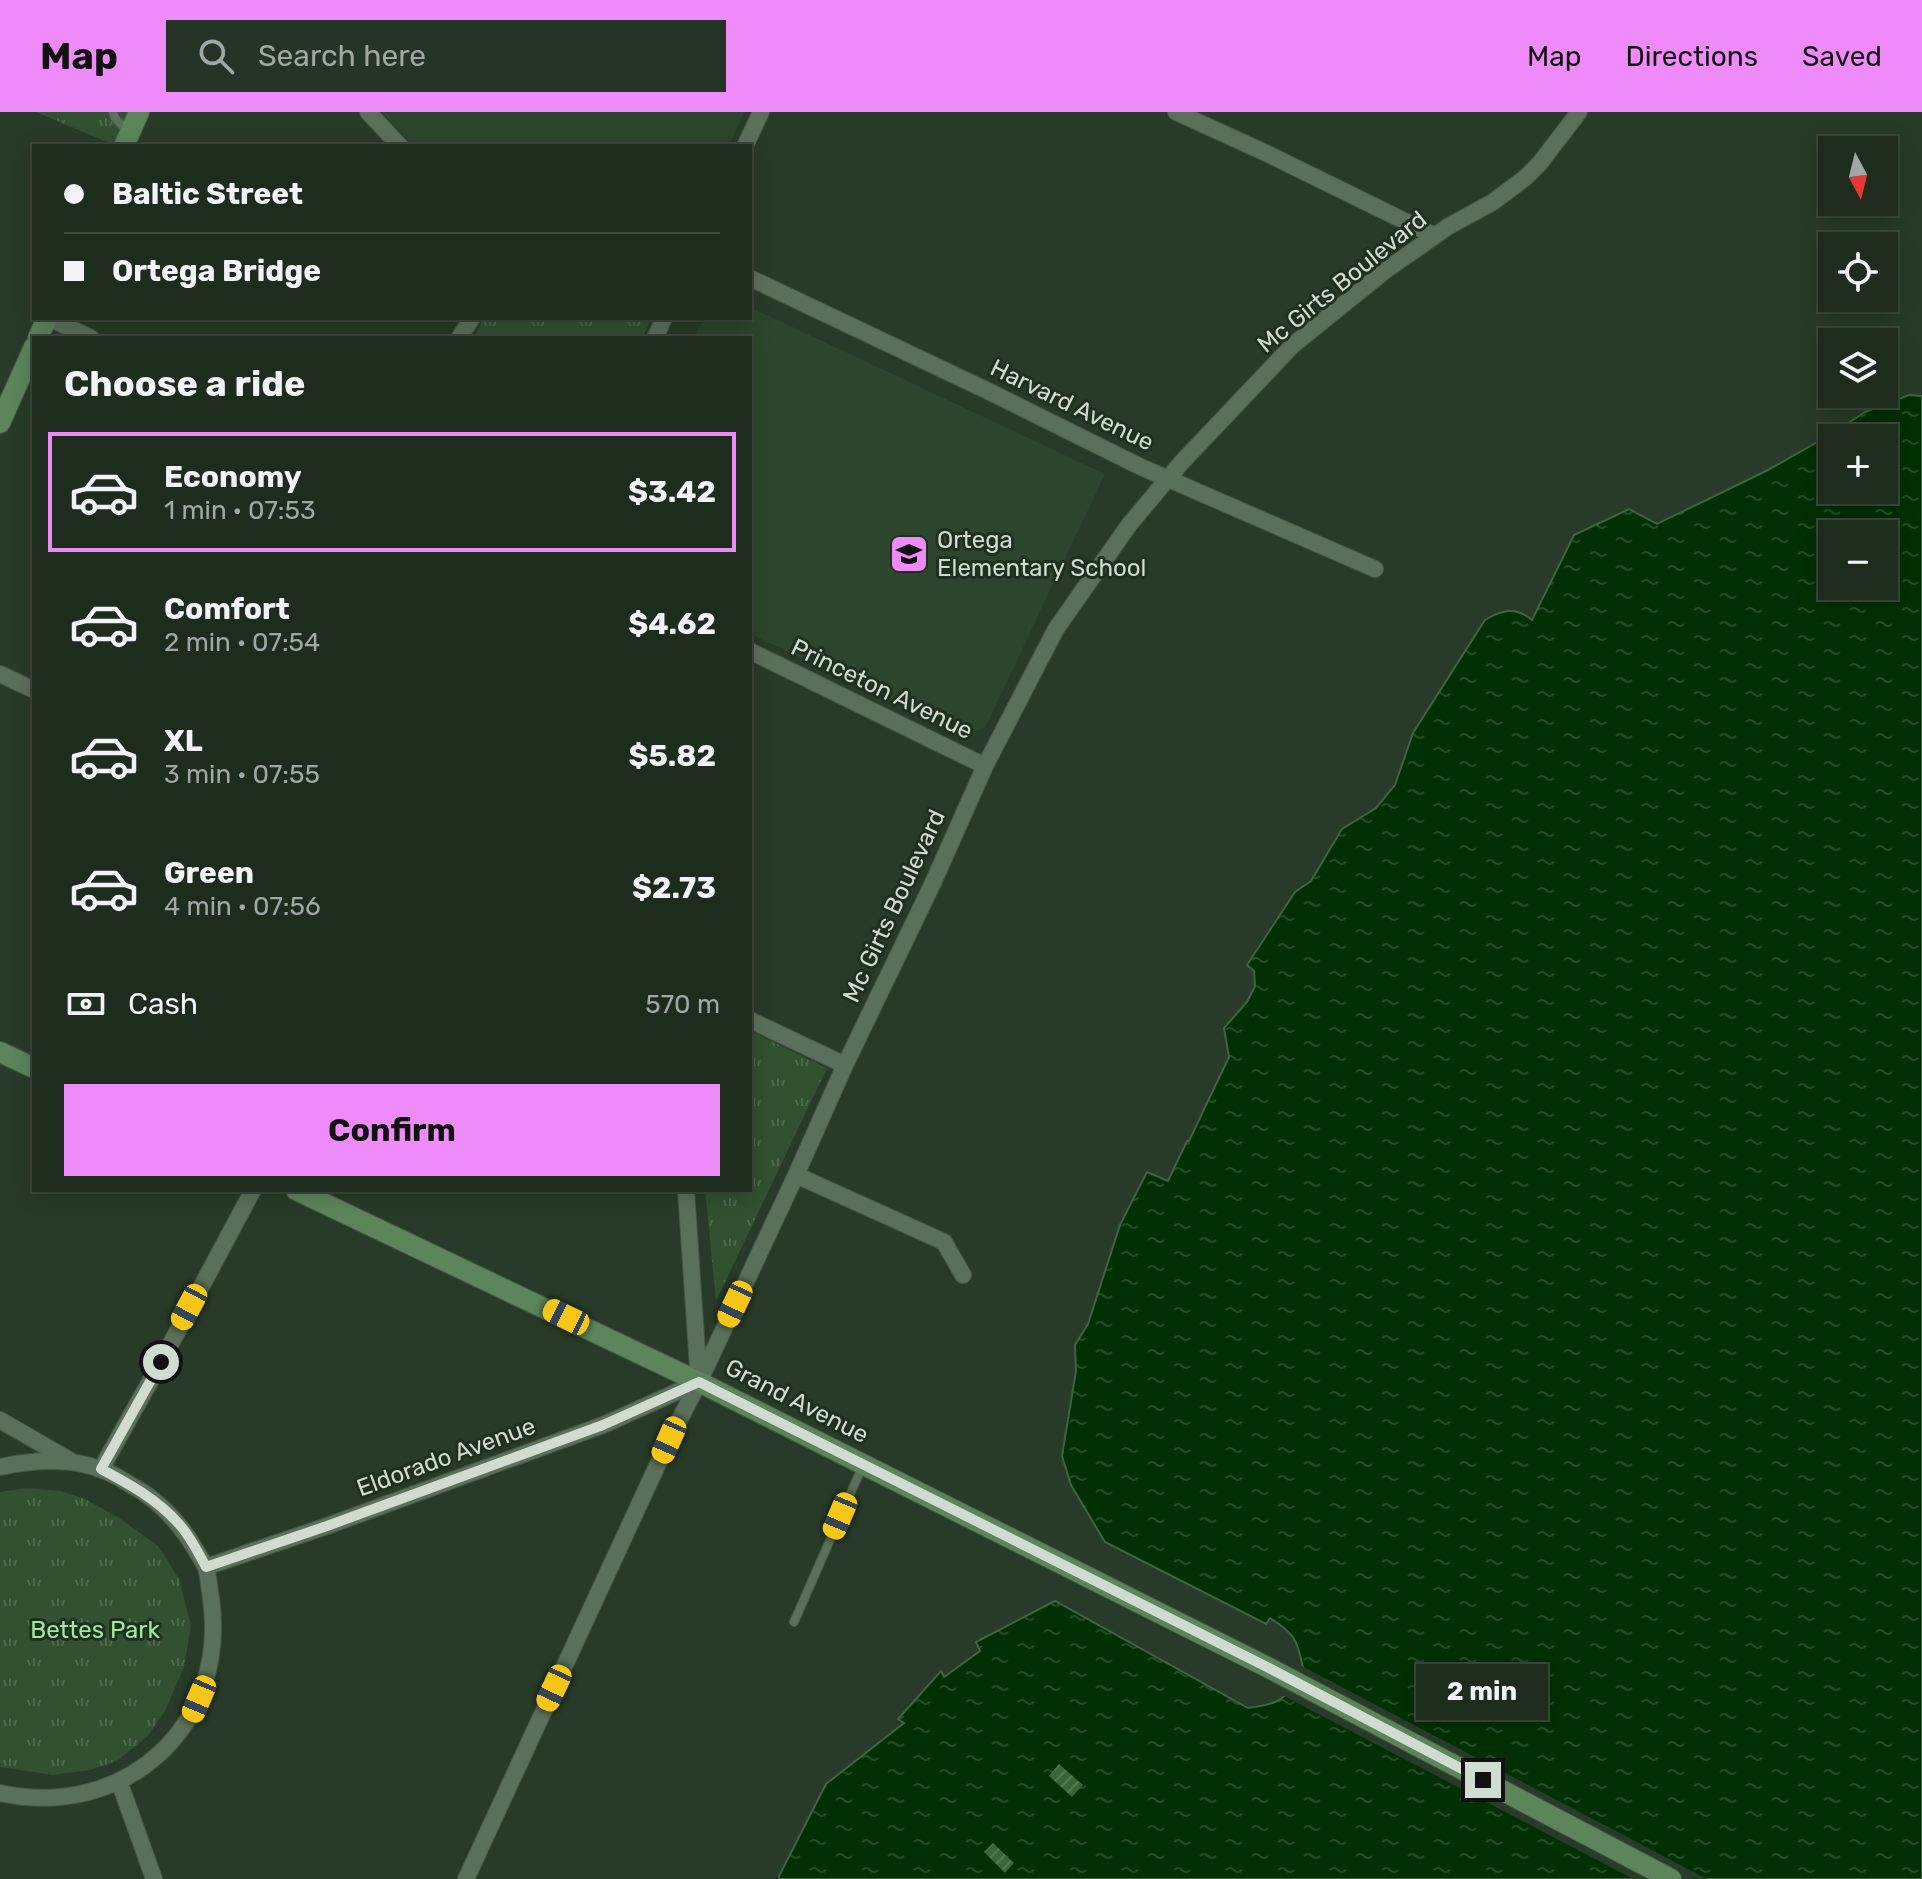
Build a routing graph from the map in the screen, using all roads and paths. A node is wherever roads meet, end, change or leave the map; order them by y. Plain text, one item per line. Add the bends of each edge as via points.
1 (113, 112) edge
2 (139, 112) edge
3 (368, 112) edge
4 (761, 112) edge
5 (1176, 112) edge
6 (1579, 112) edge
7 (127, 140) edge
8 (398, 144) edge
9 (746, 144) edge
10 (1435, 236) junction
11 (752, 279) edge
12 (52, 320) edge
13 (87, 336) edge
14 (32, 351) edge
15 (0, 423) edge
16 (1168, 478) junction
17 (1375, 569) dead end
18 (753, 654) edge
19 (0, 674) edge
20 (32, 689) edge
21 (985, 766) junction
22 (752, 1021) edge
23 (0, 1052) edge
24 (845, 1065) junction
25 (32, 1067) edge
26 (796, 1175) junction
27 (252, 1192) edge
28 (300, 1192) edge
29 (686, 1192) edge
30 (963, 1275) dead end
31 (699, 1382) junction
32 (0, 1420) edge
33 (77, 1464) junction
34 (863, 1464) junction
35 (0, 1467) edge
36 (101, 1469) junction
37 (206, 1567) junction
38 (794, 1622) dead end
39 (119, 1781) junction
40 (0, 1793) edge
41 (154, 1879) edge
42 (466, 1879) edge
43 (1671, 1879) edge

1 - 7 lane
2 - 7 main road
3 - 8 street
4 - 9 street
5 - 10 street
6 - 10 street, Mc Girts Boulevard via 1525,178
10 - 16 street, Mc Girts Boulevard via 1293,345
11 - 16 street, Harvard Avenue
12 - 13 street
14 - 15 main road
16 - 17 street, Harvard Avenue
16 - 21 street, Mc Girts Boulevard via 1056,629
18 - 21 street, Princeton Avenue
19 - 20 street
21 - 24 street, Mc Girts Boulevard
22 - 24 street
23 - 25 main road
24 - 26 street, Mc Girts Boulevard
26 - 30 street via 944,1242
26 - 31 street, Mc Girts Boulevard
27 - 36 street
28 - 31 main road, Grand Avenue
29 - 31 street
31 - 34 main road, Grand Avenue
31 - 37 street, Eldorado Avenue via 603,1425
31 - 42 street, Mc Girts Boulevard
32 - 33 street
33 - 35 street
33 - 36 street
34 - 38 lane
34 - 43 main road, Grand Avenue via 1269,1668
36 - 37 street via 167,1512
37 - 39 street via 214,1634 193,1714 174,1740
39 - 40 street via 69,1796
39 - 41 street

